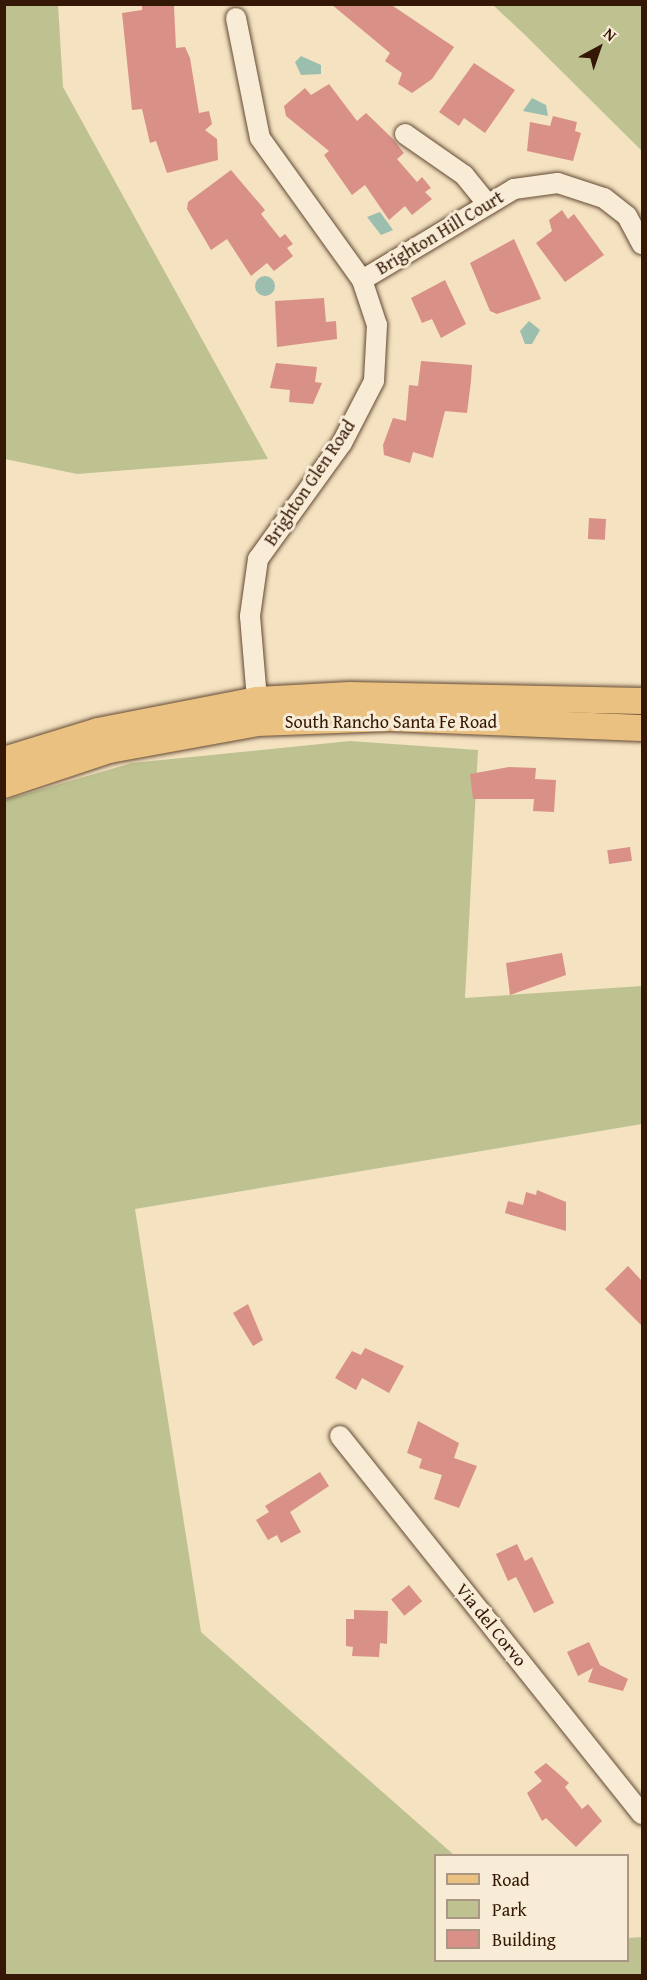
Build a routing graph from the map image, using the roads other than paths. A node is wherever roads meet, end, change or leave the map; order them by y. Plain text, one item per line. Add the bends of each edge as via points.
1 (236, 18) dead end
2 (405, 134) dead end
3 (488, 205) junction
4 (641, 242) edge
5 (362, 280) junction
6 (257, 700) junction
7 (642, 701) edge
8 (642, 728) edge
9 (4, 760) edge
10 (4, 785) edge
11 (340, 1436) dead end
12 (642, 1815) edge

1 - 5 street, Brighton Glen Road via 260,138
2 - 3 street via 464,176
3 - 4 street, Brighton Hill Court via 514,189 558,183 604,198 627,216
3 - 5 street, Brighton Hill Court
5 - 6 street, Brighton Glen Road via 377,325 374,381 342,443 258,559 250,616
6 - 7 main road, South Rancho Santa Fe Road via 350,695
6 - 9 main road, South Rancho Santa Fe Road via 108,728
8 - 10 main road, South Rancho Santa Fe Road via 390,718 257,723 109,750
11 - 12 street, Via del Corvo

